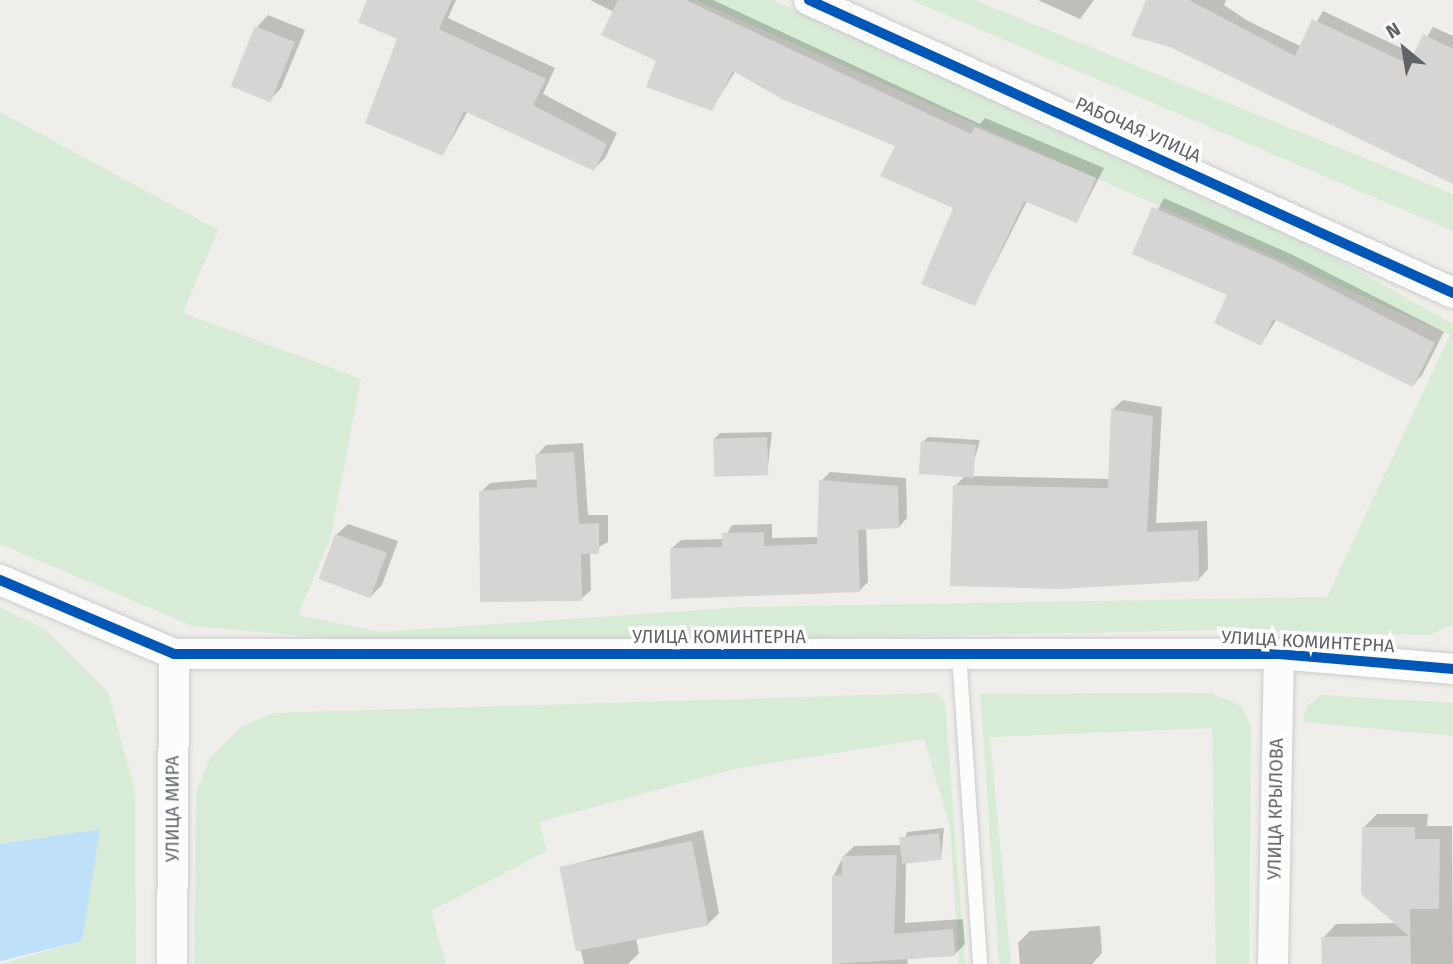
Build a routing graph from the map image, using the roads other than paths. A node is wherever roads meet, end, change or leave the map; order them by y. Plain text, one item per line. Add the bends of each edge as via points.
1 (810, 0) edge
2 (1453, 293) edge
3 (0, 580) edge
4 (174, 654) junction
5 (959, 654) junction
6 (1279, 654) junction
7 (1453, 669) edge
8 (172, 964) edge
9 (981, 964) edge
10 (1273, 964) edge

1 - 2 street, РАБОЧАЯ УЛИЦА
3 - 4 street, УЛИЦА КОМИНТЕРНА
4 - 5 street, УЛИЦА КОМИНТЕРНА
4 - 8 street, УЛИЦА МИРА
5 - 6 street, УЛИЦА КОМИНТЕРНА
5 - 9 lane
6 - 7 street, УЛИЦА КОМИНТЕРНА
6 - 10 street, УЛИЦА КРЫЛОВА

